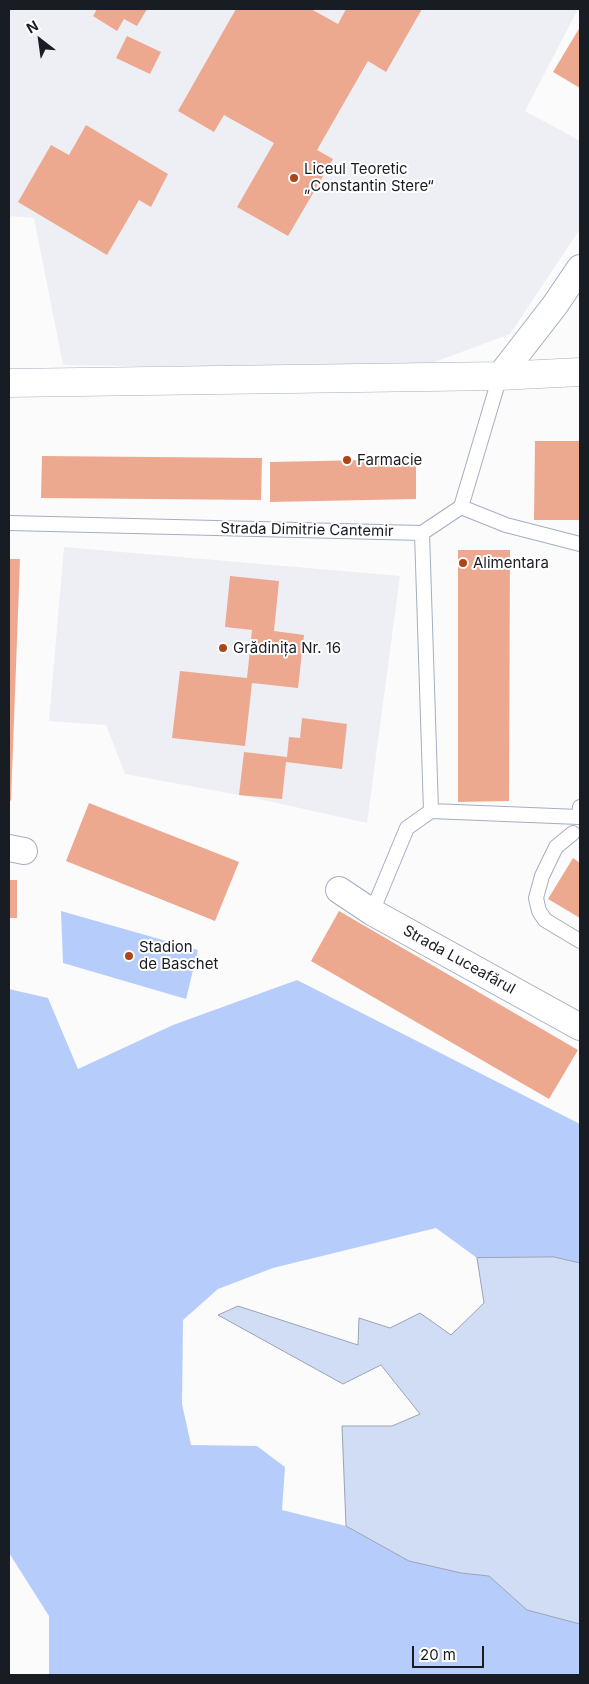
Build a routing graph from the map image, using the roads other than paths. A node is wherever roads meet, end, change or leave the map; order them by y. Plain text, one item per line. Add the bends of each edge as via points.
1 (580, 268) edge
2 (580, 372) edge
3 (500, 376) junction
4 (9, 383) edge
5 (461, 508) junction
6 (9, 522) edge
7 (422, 533) junction
8 (580, 544) edge
9 (580, 807) edge
10 (431, 811) junction
11 (557, 817) junction
12 (576, 836) edge
13 (339, 890) dead end
14 (372, 912) junction
15 (580, 941) edge
16 (580, 1027) edge

1 - 3 street
2 - 3 street
3 - 4 street
3 - 5 lane
5 - 7 lane
5 - 8 lane via 506,526
6 - 7 lane, Strada Dimitrie Cantemir
7 - 10 lane
9 - 11 lane via 579,816
10 - 11 lane
10 - 14 lane via 407,828
11 - 12 lane
12 - 15 lane via 556,847 536,898 545,920
13 - 14 street, Strada Luceafărul
14 - 16 street, Strada Luceafărul

